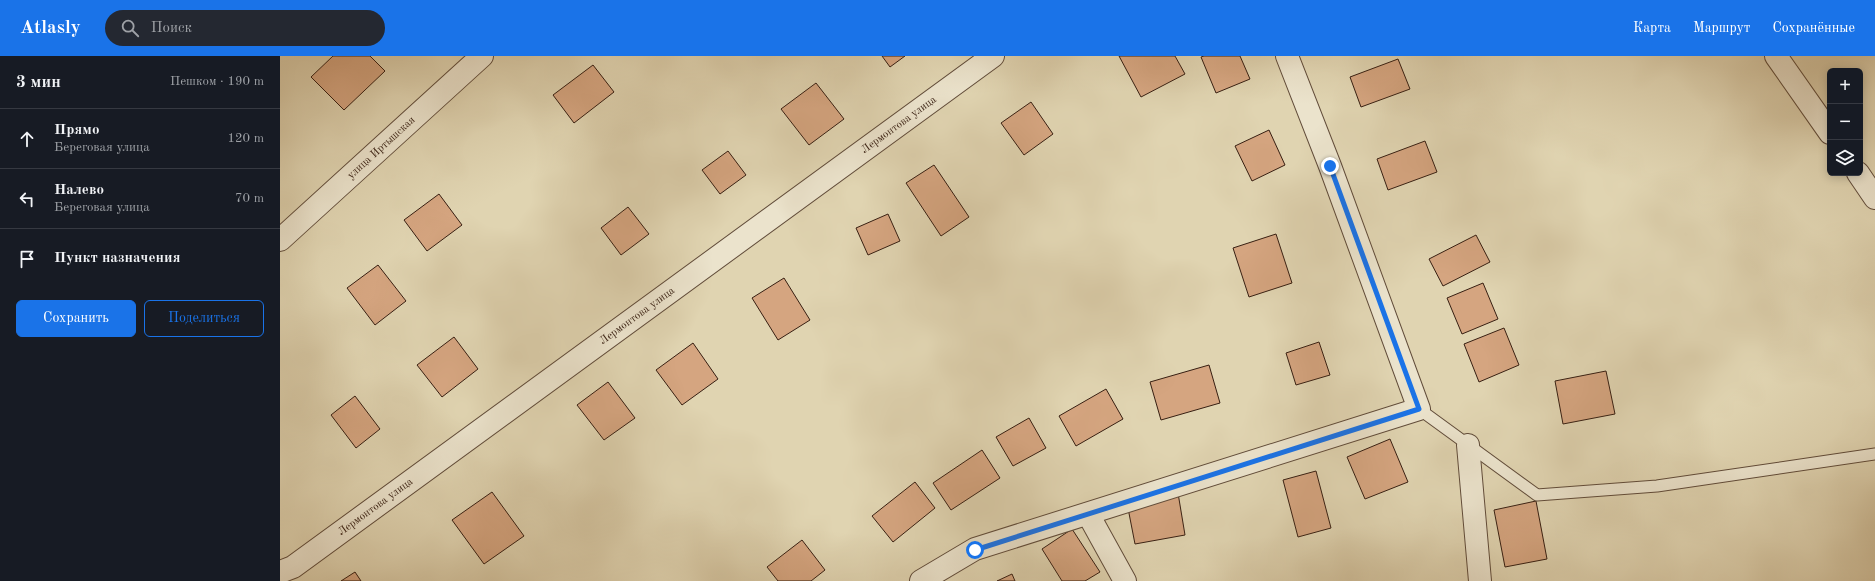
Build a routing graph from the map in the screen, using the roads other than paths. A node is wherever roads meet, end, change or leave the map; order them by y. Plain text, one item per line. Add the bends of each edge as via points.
1 (482, 56) edge
2 (993, 56) edge
3 (1287, 56) edge
4 (1776, 56) edge
5 (1827, 129) edge
6 (1860, 176) edge
7 (1875, 198) edge
8 (280, 240) edge
9 (1419, 409) junction
10 (1468, 445) junction
11 (1875, 454) edge
12 (1088, 514) junction
13 (280, 572) edge
14 (921, 581) edge
15 (1125, 581) edge
16 (1480, 581) edge

1 - 8 street, улица Иртышская
2 - 13 street, Лермонтова улица via 299,563
3 - 9 street
4 - 5 street
6 - 7 street
9 - 10 lane
9 - 12 street
10 - 11 lane via 1537,496 1657,486
10 - 16 street
12 - 14 street via 975,550
12 - 15 street

